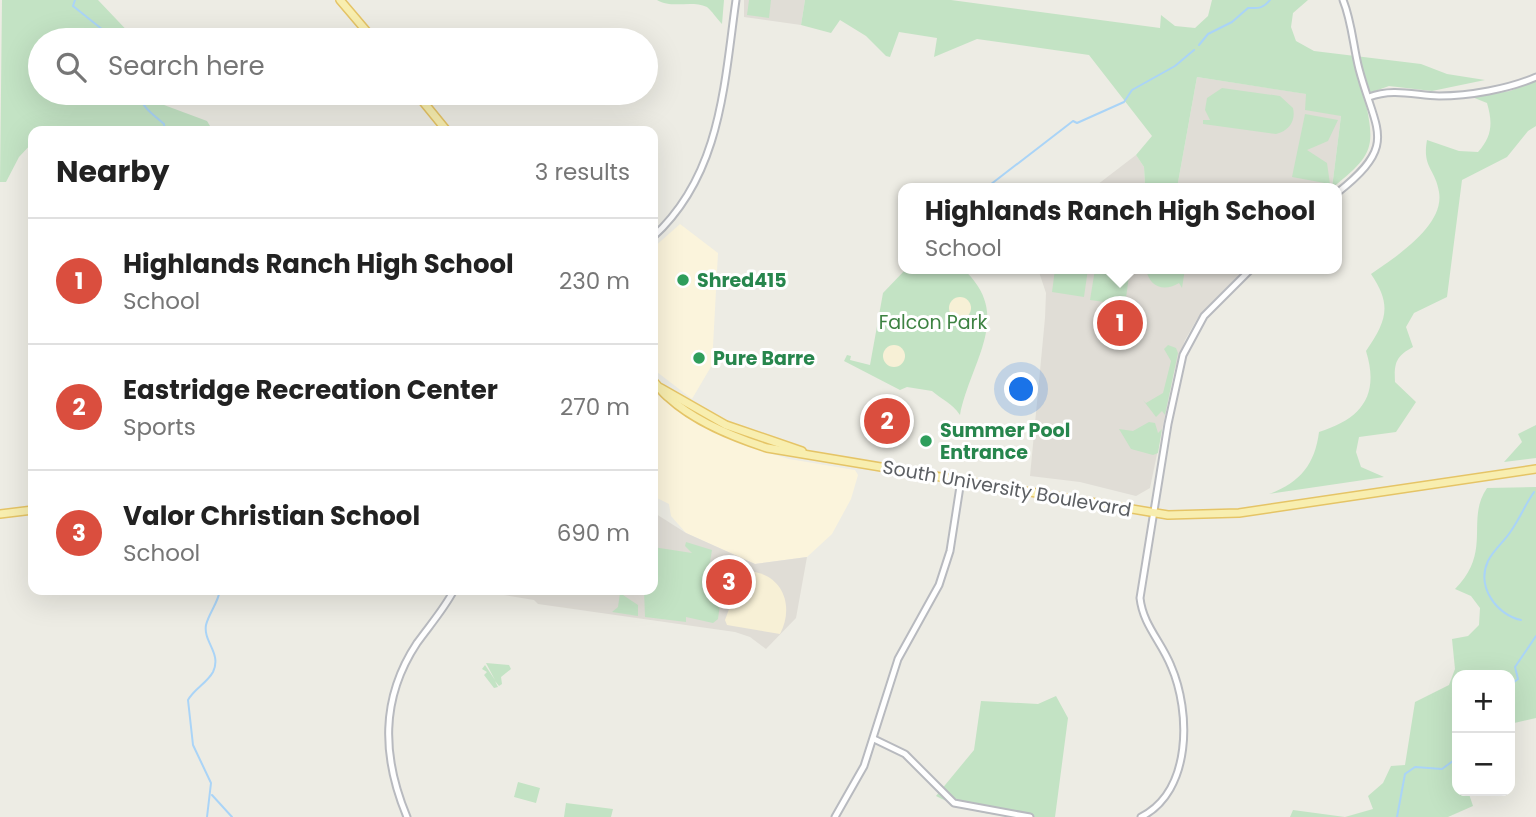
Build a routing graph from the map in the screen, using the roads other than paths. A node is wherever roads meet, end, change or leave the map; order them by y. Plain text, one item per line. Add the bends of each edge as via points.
1 (340, 0) edge
2 (736, 0) edge
3 (1343, 0) edge
4 (364, 28) edge
5 (1536, 77) edge
6 (1368, 97) junction
7 (426, 105) edge
8 (443, 126) edge
9 (1342, 189) edge
10 (658, 232) edge
11 (1246, 274) edge
12 (660, 387) joint
13 (694, 415) junction
14 (720, 422) junction
15 (812, 455) junction
16 (1536, 469) edge
17 (961, 480) junction
18 (28, 511) edge
19 (1153, 513) junction
20 (0, 514) edge
21 (451, 595) edge
22 (874, 738) junction
23 (407, 817) edge
24 (835, 817) edge
25 (1030, 817) edge
26 (1141, 817) edge

1 - 4 main road
2 - 10 street via 715,138 675,214
3 - 6 street
5 - 6 street via 1456,94 1391,91
6 - 9 street via 1378,129 1374,156
7 - 8 main road
11 - 19 street via 1204,316 1183,355
12 - 13 main road, South University Boulevard
12 - 14 main road, South University Boulevard
13 - 14 main road
13 - 15 main road, South University Boulevard via 759,446
14 - 15 main road, South University Boulevard
15 - 17 main road, South University Boulevard
16 - 19 main road, South University Boulevard via 1240,513
17 - 19 main road, South University Boulevard
17 - 22 street via 950,551 939,585 898,659
18 - 20 main road
19 - 26 street via 1141,607 1171,665 1183,730 1172,786
21 - 23 street via 403,668 389,709 388,755
22 - 24 street via 861,773
22 - 25 street via 905,754 954,803

